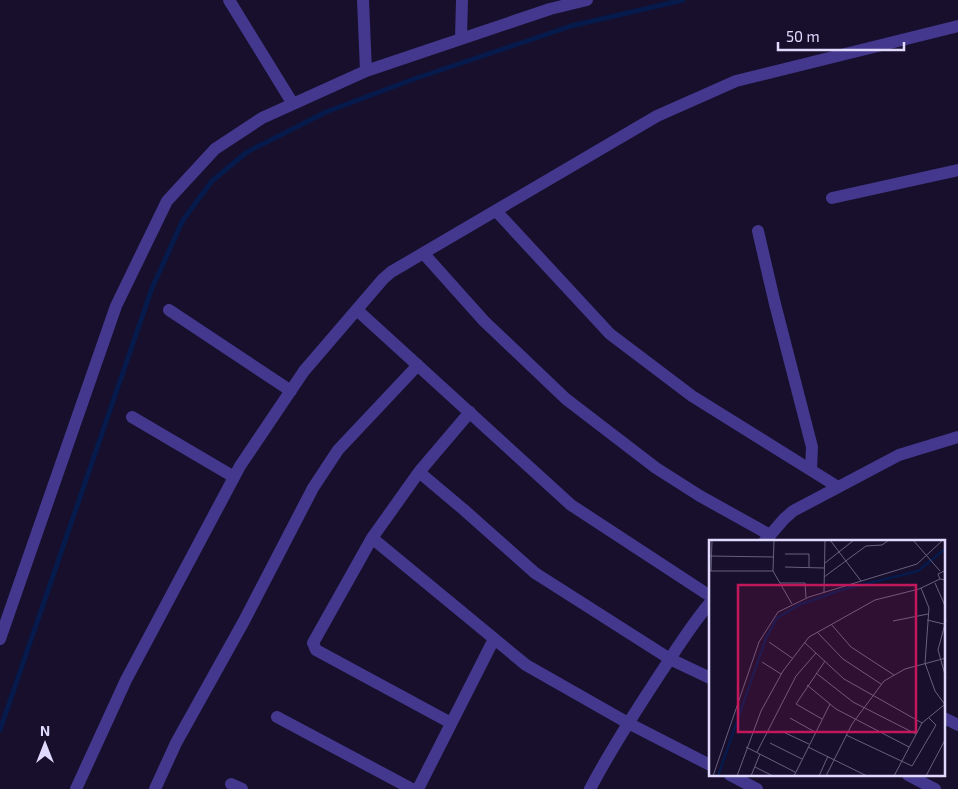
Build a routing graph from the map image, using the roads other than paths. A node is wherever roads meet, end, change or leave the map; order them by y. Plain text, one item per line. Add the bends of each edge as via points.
1 (229, 0) edge
2 (363, 0) edge
3 (462, 0) edge
4 (586, 0) edge
5 (958, 26) edge
6 (462, 38) junction
7 (366, 71) junction
8 (293, 104) junction
9 (958, 170) edge
10 (832, 198) dead end
11 (497, 212) junction
12 (758, 231) dead end
13 (424, 254) junction
14 (170, 310) dead end
15 (357, 310) junction
16 (418, 365) junction
17 (291, 391) junction
18 (470, 412) junction
19 (132, 417) dead end
20 (958, 437) edge
21 (812, 470) junction
22 (419, 472) junction
23 (234, 478) junction
24 (838, 487) junction
25 (372, 538) junction
26 (767, 538) edge
27 (709, 595) edge
28 (709, 604) edge
29 (0, 639) edge
30 (494, 639) junction
31 (670, 658) junction
32 (709, 678) edge
33 (277, 717) dead end
34 (946, 719) edge
35 (628, 722) junction
36 (451, 723) junction
37 (958, 725) edge
38 (709, 764) edge
39 (732, 776) edge
40 (910, 776) edge
41 (76, 789) edge
42 (155, 789) edge
43 (412, 789) edge
44 (418, 789) edge
45 (590, 789) edge
46 (757, 789) edge
47 (935, 789) edge

1 - 8 street
2 - 7 street
3 - 6 street
4 - 6 street
5 - 11 street via 736,81 657,116
6 - 7 street
7 - 8 street
8 - 29 street via 262,118 215,149 167,202 116,306
9 - 10 street
11 - 13 street
11 - 21 street via 610,334 692,396
12 - 21 street via 812,447
13 - 15 street via 383,279
13 - 26 street via 484,321 566,399 656,468
14 - 17 street
15 - 16 street
15 - 17 street via 304,371
16 - 18 street
16 - 42 street via 338,450 313,488 176,743
17 - 23 street
18 - 22 street
18 - 27 street via 571,505
19 - 23 street
20 - 24 street via 899,455
21 - 24 street
22 - 25 street
22 - 31 street via 535,573
23 - 41 street via 126,680
24 - 26 street via 793,511
25 - 30 street
25 - 36 street via 314,646 316,650
28 - 31 street
30 - 35 street via 526,665
30 - 36 street
31 - 32 street
31 - 35 street
33 - 43 street
34 - 37 street
35 - 38 street
35 - 45 street
36 - 44 street
39 - 46 street
40 - 47 street

